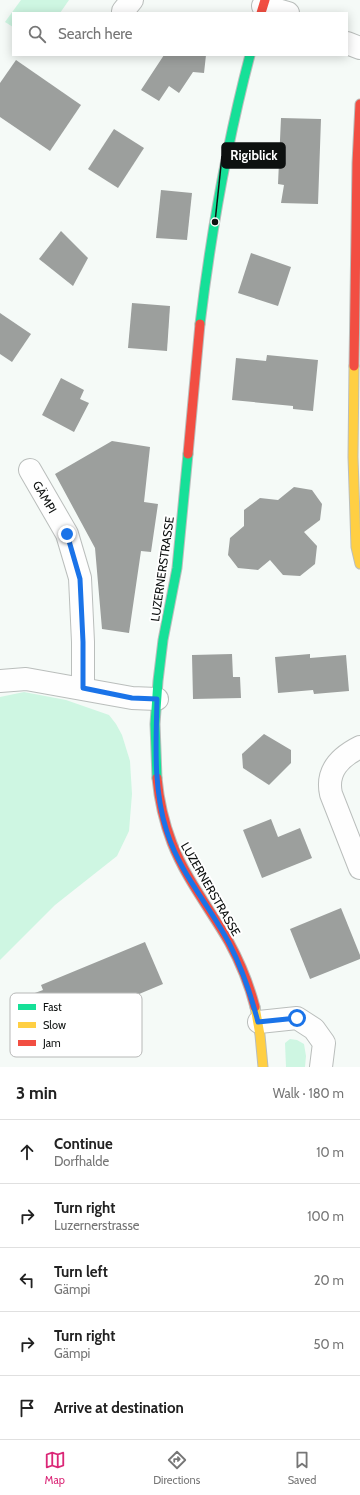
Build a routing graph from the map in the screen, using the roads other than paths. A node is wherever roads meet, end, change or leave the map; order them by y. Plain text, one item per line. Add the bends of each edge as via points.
1 (263, 6) edge
2 (284, 12) edge
3 (348, 43) edge
4 (360, 48) edge
5 (250, 56) edge
6 (360, 104) edge
7 (30, 470) dead end
8 (360, 564) edge
9 (0, 681) edge
10 (83, 688) junction
11 (157, 699) junction
12 (360, 747) edge
13 (360, 868) edge
14 (258, 1022) junction
15 (263, 1067) edge
16 (321, 1067) edge

1 - 2 street
3 - 4 street
5 - 11 main road, LUZERNERSTRASSE via 229,143 203,304 178,558
6 - 8 main road via 353,457 356,547
7 - 10 street, GÄMPI via 67,534 80,578
9 - 10 street via 26,679
10 - 11 street via 132,698
11 - 14 main road, LUZERNERSTRASSE via 157,776 166,831 190,882 238,960
12 - 13 street via 340,761 330,774 329,784
14 - 15 main road, LUZERNERSTRASSE
14 - 16 street via 297,1018 314,1029 324,1043

